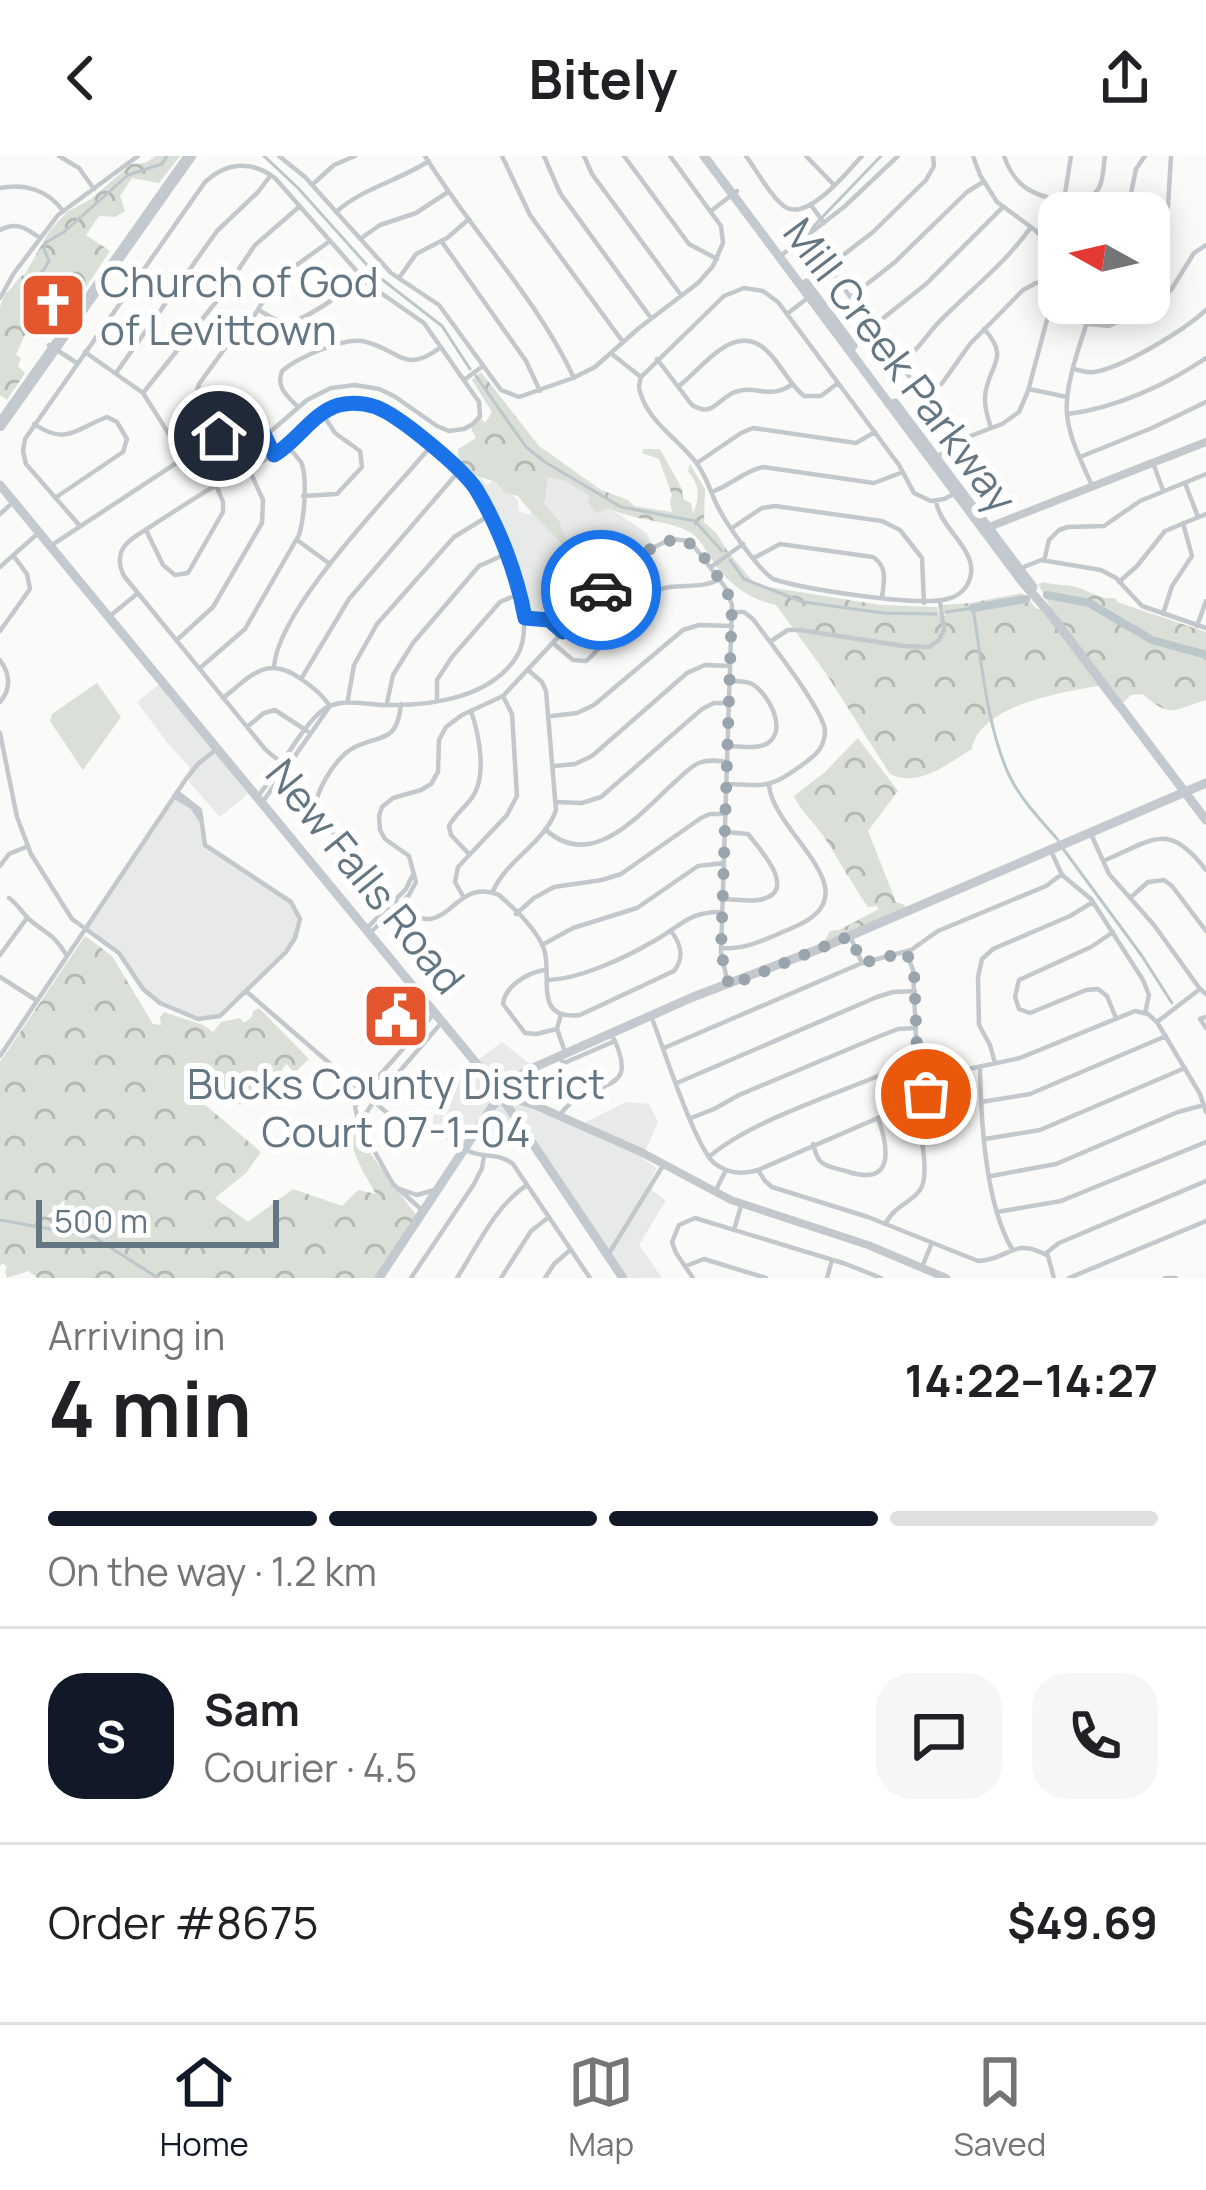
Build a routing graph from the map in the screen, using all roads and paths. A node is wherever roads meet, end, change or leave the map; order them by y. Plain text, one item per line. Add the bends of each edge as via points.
1 (59, 156) edge
2 (118, 156) edge
3 (138, 156) edge
4 (186, 156) edge
5 (256, 156) edge
6 (355, 156) edge
7 (502, 156) edge
8 (544, 156) edge
9 (584, 156) edge
10 (624, 156) edge
11 (670, 156) edge
12 (708, 156) edge
13 (746, 156) edge
14 (806, 156) edge
15 (898, 156) edge
16 (933, 156) edge
17 (973, 156) edge
18 (1004, 156) edge
19 (1071, 156) edge
20 (1105, 156) edge
21 (1145, 156) edge
22 (1171, 156) edge
23 (860, 157) edge
24 (285, 158) edge
25 (427, 159) edge
26 (125, 166) junction
27 (252, 166) junction
28 (271, 175) junction
29 (983, 182) junction
30 (312, 184) junction
31 (834, 185) junction
32 (0, 188) edge
33 (94, 189) junction
34 (448, 192) junction
35 (1065, 192) edge
36 (1096, 192) edge
37 (1131, 192) edge
38 (1169, 192) edge
39 (735, 193) junction
40 (1038, 193) edge
41 (811, 205) junction
42 (299, 206) junction
43 (1003, 207) junction
44 (63, 211) junction
45 (711, 211) junction
46 (336, 212) junction
47 (469, 219) junction
48 (824, 224) junction
49 (1031, 227) junction
50 (0, 230) edge
51 (1038, 234) edge
52 (806, 237) junction
53 (40, 238) junction
54 (360, 239) junction
55 (330, 241) junction
56 (442, 242) junction
57 (1206, 244) edge
58 (781, 255) junction
59 (717, 259) junction
60 (828, 267) junction
61 (363, 278) junction
62 (399, 278) junction
63 (1038, 284) edge
64 (2, 287) edge
65 (1170, 291) edge
66 (681, 295) junction
67 (811, 295) junction
68 (850, 297) junction
69 (0, 298) edge
70 (258, 310) junction
71 (1206, 310) edge
72 (787, 314) junction
73 (651, 318) junction
74 (1047, 324) edge
75 (1087, 324) edge
76 (872, 327) junction
77 (984, 329) junction
78 (623, 342) junction
79 (52, 346) junction
80 (441, 347) junction
81 (86, 352) junction
82 (611, 353) junction
83 (1206, 358) edge
84 (657, 359) junction
85 (77, 363) junction
86 (900, 364) junction
87 (483, 365) junction
88 (1074, 369) junction
89 (116, 373) junction
90 (641, 377) junction
91 (574, 378) junction
92 (464, 380) junction
93 (838, 383) junction
94 (793, 384) junction
95 (679, 386) junction
96 (1029, 389) junction
97 (540, 392) junction
98 (143, 393) junction
99 (1067, 397) junction
100 (926, 399) junction
101 (1206, 402) edge
102 (298, 407) junction
103 (6, 409) edge
104 (322, 413) junction
105 (1067, 414) junction
106 (34, 424) junction
107 (0, 425) edge
108 (992, 428) junction
109 (875, 432) junction
110 (264, 434) junction
111 (216, 437) junction
112 (957, 441) junction
113 (1206, 442) edge
114 (287, 446) junction
115 (431, 446) junction
116 (274, 455) junction
117 (1080, 457) junction
118 (184, 458) junction
119 (934, 460) junction
120 (697, 463) junction
121 (1153, 463) junction
122 (248, 467) junction
123 (459, 470) junction
124 (903, 472) junction
125 (1206, 474) edge
126 (0, 480) edge
127 (1185, 482) junction
128 (216, 485) junction
129 (1092, 486) junction
130 (1163, 490) junction
131 (712, 491) junction
132 (958, 492) junction
133 (303, 496) junction
134 (55, 498) junction
135 (936, 501) junction
136 (10, 506) dead end
137 (0, 514) edge
138 (490, 515) junction
139 (1202, 515) edge
140 (1183, 523) junction
141 (80, 526) junction
142 (732, 528) junction
143 (986, 528) junction
144 (146, 530) junction
145 (40, 531) junction
146 (297, 539) junction
147 (743, 544) junction
148 (52, 545) junction
149 (506, 554) junction
150 (13, 555) junction
151 (753, 558) junction
152 (1044, 561) junction
153 (330, 564) junction
154 (0, 567) edge
155 (711, 567) junction
156 (1017, 570) junction
157 (720, 579) junction
158 (1120, 582) junction
159 (138, 593) junction
160 (519, 594) junction
161 (882, 597) junction
162 (940, 601) junction
163 (1206, 601) edge
164 (924, 603) junction
165 (732, 612) junction
166 (1162, 614) junction
167 (110, 616) junction
168 (525, 618) junction
169 (732, 626) junction
170 (1197, 626) junction
171 (1206, 628) edge
172 (0, 631) edge
173 (563, 632) junction
174 (177, 640) junction
175 (770, 642) junction
176 (553, 643) junction
177 (0, 660) edge
178 (730, 666) junction
179 (274, 667) junction
180 (200, 668) junction
181 (18, 669) dead end
182 (528, 670) junction
183 (8, 671) junction
184 (302, 679) junction
185 (730, 681) junction
186 (502, 697) junction
187 (223, 698) junction
188 (437, 700) junction
189 (0, 702) edge
190 (347, 702) junction
191 (729, 703) junction
192 (401, 704) junction
193 (386, 705) junction
194 (330, 706) junction
195 (471, 711) junction
196 (550, 716) junction
197 (247, 727) junction
198 (309, 732) junction
199 (0, 733) edge
200 (728, 746) junction
201 (219, 748) junction
202 (727, 762) junction
203 (285, 765) junction
204 (554, 766) junction
205 (726, 784) junction
206 (769, 785) junction
207 (1206, 785) edge
208 (176, 794) junction
209 (1184, 794) junction
210 (261, 799) junction
211 (556, 802) junction
212 (725, 814) junction
213 (1206, 823) edge
214 (545, 829) junction
215 (725, 832) junction
216 (1090, 834) junction
217 (26, 847) junction
218 (1051, 851) junction
219 (469, 854) junction
220 (1102, 862) junction
221 (724, 863) junction
222 (0, 866) edge
223 (1206, 870) edge
224 (1062, 874) junction
225 (493, 892) junction
226 (464, 897) junction
227 (9, 898) dead end
228 (1130, 898) junction
229 (723, 899) junction
230 (1093, 902) junction
231 (397, 903) junction
232 (390, 909) junction
233 (722, 912) junction
234 (516, 914) junction
235 (30, 920) junction
236 (84, 930) junction
237 (368, 931) junction
238 (671, 931) junction
239 (1206, 931) edge
240 (1113, 932) junction
241 (850, 936) junction
242 (542, 945) junction
243 (721, 948) junction
244 (906, 952) junction
245 (0, 955) edge
246 (67, 956) junction
247 (862, 963) junction
248 (546, 970) junction
249 (0, 977) edge
250 (546, 980) junction
251 (729, 986) junction
252 (915, 991) junction
253 (1203, 991) edge
254 (247, 992) junction
255 (37, 1001) junction
256 (1145, 1013) junction
257 (561, 1014) junction
258 (652, 1016) junction
259 (439, 1017) junction
260 (1116, 1018) junction
261 (1203, 1018) edge
262 (1157, 1022) junction
263 (916, 1028) junction
264 (1206, 1028) edge
265 (557, 1029) junction
266 (1166, 1036) junction
267 (613, 1037) junction
268 (664, 1048) junction
269 (562, 1053) junction
270 (0, 1056) edge
271 (995, 1063) junction
272 (917, 1065) junction
273 (980, 1065) junction
274 (1185, 1068) junction
275 (677, 1082) junction
276 (364, 1093) junction
277 (926, 1094) junction
278 (501, 1095) junction
279 (374, 1100) junction
280 (522, 1101) junction
281 (981, 1102) junction
282 (911, 1103) junction
283 (1205, 1108) edge
284 (512, 1112) junction
285 (560, 1116) junction
286 (878, 1117) junction
287 (393, 1118) dead end
288 (691, 1118) junction
289 (359, 1124) junction
290 (985, 1139) junction
291 (1206, 1142) edge
292 (813, 1144) junction
293 (464, 1149) junction
294 (484, 1156) junction
295 (709, 1157) junction
296 (664, 1164) junction
297 (726, 1170) junction
298 (758, 1170) junction
299 (991, 1176) junction
300 (1206, 1181) edge
301 (527, 1185) junction
302 (394, 1186) junction
303 (439, 1187) junction
304 (714, 1193) junction
305 (742, 1204) junction
306 (423, 1211) junction
307 (997, 1212) junction
308 (549, 1217) junction
309 (1206, 1221) edge
310 (885, 1224) junction
311 (734, 1229) junction
312 (932, 1243) junction
313 (1012, 1249) junction
314 (571, 1250) junction
315 (1045, 1254) junction
316 (608, 1255) junction
317 (832, 1260) junction
318 (685, 1266) junction
319 (922, 1267) junction
320 (1092, 1269) junction
321 (379, 1278) edge
322 (411, 1278) edge
323 (457, 1278) edge
324 (501, 1278) edge
325 (545, 1278) edge
326 (590, 1278) edge
327 (623, 1278) edge
328 (693, 1278) edge
329 (766, 1278) edge
330 (826, 1278) edge
331 (881, 1278) edge
332 (945, 1278) edge
333 (1054, 1278) edge
334 (1070, 1278) edge
335 (1097, 1278) edge
336 (1165, 1278) edge
337 (1176, 1278) edge

1 - 33 street
2 - 26 street
3 - 26 street
4 - 79 main road
5 - 27 street
6 - 30 street
7 - 78 street via 530,215
8 - 73 street via 560,193
9 - 66 street
10 - 59 street via 686,240
11 - 45 street
12 - 39 main road, Mill Creek Parkway
13 - 41 street via 784,206
14 - 31 street
15 - 48 street
16 - 60 street via 926,180
17 - 29 street
18 - 40 street
19 - 35 street
20 - 36 street
21 - 37 street
22 - 38 street
23 - 31 street
24 - 30 street
25 - 34 street
25 - 46 street
26 - 33 street
27 - 28 street
27 - 81 street via 228,166 208,178
28 - 42 street
28 - 89 street via 218,231
29 - 43 street
29 - 68 street
30 - 46 street
31 - 41 street
32 - 44 street via 36,190
33 - 44 street
34 - 47 street
34 - 54 street
39 - 45 street
39 - 58 main road, Mill Creek Parkway
41 - 48 street
42 - 55 street
42 - 98 street via 248,253
43 - 49 street
43 - 76 street
44 - 53 street
45 - 59 street via 723,233
46 - 54 street
47 - 56 street
47 - 91 street
48 - 52 street
49 - 51 street
49 - 86 street
50 - 53 street via 20,226
52 - 58 street
52 - 60 street
53 - 64 street
54 - 62 street
55 - 61 street
55 - 70 street via 280,276
56 - 62 street via 416,254
56 - 97 street
57 - 65 street
58 - 67 main road, Mill Creek Parkway
59 - 66 street
60 - 68 street
61 - 70 street via 293,322
61 - 80 street via 416,316
62 - 87 street via 439,305
63 - 77 street
64 - 69 street
66 - 73 street
67 - 72 street
67 - 119 main road, Mill Creek Parkway
68 - 76 street
70 - 111 street via 196,392
71 - 88 street via 1106,368
72 - 84 street via 763,291 735,290
72 - 93 street
73 - 78 street
74 - 96 street
75 - 88 street
76 - 86 street
77 - 100 street
77 - 108 street via 998,354 985,397
78 - 82 street
79 - 85 street
79 - 103 main road
80 - 92 street
80 - 102 street via 414,362 351,341 295,362 279,382
81 - 85 street
81 - 89 street
82 - 90 street
82 - 91 street
83 - 105 street via 1117,403
84 - 90 street
84 - 95 street
85 - 106 street
86 - 100 street
87 - 92 street
87 - 97 street via 508,395
88 - 99 street
89 - 98 street
90 - 120 street via 644,401
91 - 97 street
92 - 102 street via 481,410 461,430 442,428 368,386 331,388
93 - 94 street via 814,398
93 - 109 street
94 - 95 street via 773,393 735,392 703,411
94 - 95 street via 764,347 742,340
96 - 99 street
96 - 108 street via 1017,414
98 - 118 street
99 - 105 street
100 - 112 street
101 - 117 street
102 - 110 street
103 - 107 main road
104 - 114 street
104 - 115 street via 370,405
104 - 133 street via 360,451 362,467 337,494
105 - 117 street
106 - 134 street via 25,461
106 - 134 street via 63,436 107,417 127,439 123,452
108 - 112 street
109 - 120 street via 856,442 753,428
109 - 124 street
110 - 111 street
110 - 116 street
111 - 118 street
112 - 119 street
113 - 121 street
114 - 116 street
114 - 133 street via 302,466
115 - 123 street
115 - 153 street
116 - 122 street
117 - 129 street
118 - 141 street
119 - 132 main road, Mill Creek Parkway
120 - 131 street
121 - 129 street
121 - 130 street
122 - 128 street
122 - 174 street via 263,500 262,523 213,607
123 - 138 street
123 - 184 street via 349,599
124 - 131 street via 874,483 759,467
124 - 135 street via 917,496
125 - 127 street
126 - 145 main road, New Falls Road
127 - 130 street
127 - 139 street
128 - 144 street
128 - 144 street via 224,512 188,573 166,569
129 - 143 street
130 - 152 street via 1104,526 1059,530
131 - 142 street
132 - 135 street
132 - 143 main road, Mill Creek Parkway
133 - 146 street
134 - 141 street
135 - 162 street via 971,567 964,589
136 - 137 street
138 - 149 street
138 - 190 street via 454,537 377,624 354,665
139 - 140 street
140 - 158 street via 1160,535
140 - 166 street via 1192,556
141 - 148 street
142 - 147 street
142 - 164 street via 775,506 887,523 920,554
143 - 156 main road, Mill Creek Parkway
144 - 159 street via 120,555
145 - 148 main road, New Falls Road
145 - 150 street
146 - 153 street
146 - 180 street via 245,629
147 - 151 street
147 - 155 street
148 - 167 main road, New Falls Road
149 - 160 street
149 - 193 street via 479,566 413,643
150 - 154 street
150 - 172 street via 30,589
151 - 161 street via 777,581
151 - 161 street via 780,544 873,557 884,571
152 - 156 street
152 - 158 street via 1101,570
153 - 179 street via 279,644
155 - 157 street
155 - 173 street via 690,541 667,540 632,557
156 - 209 main road, Mill Creek Parkway
157 - 165 street
157 - 176 street via 652,593 586,661
158 - 166 street
159 - 167 street
159 - 174 street
160 - 168 street
160 - 188 street via 500,602 452,657 437,680
161 - 164 street
162 - 164 street
162 - 175 street via 944,630 928,647 800,629
163 - 170 street
165 - 169 street
165 - 175 street via 750,616
166 - 170 street
167 - 201 main road, New Falls Road
168 - 173 street via 549,620
168 - 188 street via 517,656 495,680
169 - 178 street
169 - 196 street via 683,630 593,705
170 - 171 street
173 - 176 street
174 - 180 street
175 - 206 street via 825,731 816,754
176 - 182 street
177 - 183 street
178 - 185 street
178 - 204 street via 694,668 590,758
179 - 184 street
179 - 187 street
180 - 187 street
181 - 183 street
182 - 186 street
182 - 196 street via 544,686
183 - 189 street
184 - 194 street
185 - 191 street
185 - 200 street via 755,686 778,723 762,746
186 - 195 street
186 - 219 street via 512,714 517,796
187 - 197 street
188 - 192 street
190 - 193 street
190 - 194 street
191 - 200 street
191 - 211 street via 702,709 603,796
192 - 193 street
192 - 232 street via 391,733 348,751 316,799
194 - 198 street
195 - 219 street via 480,781 449,826
195 - 231 street via 440,735 431,784 380,811 381,834 412,864
196 - 204 street
197 - 198 street via 275,710
197 - 203 street
198 - 203 street
199 - 217 street
200 - 202 street
201 - 208 street
201 - 210 main road, New Falls Road
202 - 205 street
202 - 214 street via 697,764 599,842 564,844
203 - 210 street
204 - 211 street
205 - 206 street
205 - 212 street
206 - 243 street via 775,808 823,876 824,905 803,924
207 - 209 main road
208 - 236 street
208 - 254 street via 198,806 204,843 298,912 290,947
209 - 213 main road, Mill Creek Parkway
209 - 216 main road
210 - 237 main road, New Falls Road
211 - 214 street
212 - 215 street
212 - 234 street via 701,818 621,874 554,887
214 - 225 street
215 - 221 street
215 - 229 street via 751,837 778,882 765,899
216 - 218 main road
216 - 220 street
217 - 222 street
217 - 236 street
218 - 224 street
218 - 241 main road
219 - 226 street via 455,874
220 - 223 street via 1170,839
220 - 228 street
221 - 229 street
221 - 242 street via 698,866 637,908
224 - 230 street
224 - 244 street
225 - 226 street
225 - 234 street
226 - 231 street via 425,920
227 - 235 street
228 - 239 street via 1151,880 1167,881
228 - 253 street
229 - 233 street
230 - 240 street
230 - 271 street via 982,959 979,1025
231 - 232 street
232 - 237 street
233 - 238 street via 695,913
233 - 243 street
234 - 242 street
235 - 245 street
235 - 246 street via 53,934
236 - 246 street
236 - 254 street via 119,953 160,1003 198,1019 225,1013
237 - 259 main road, New Falls Road
238 - 250 street via 577,976
238 - 257 street via 681,956 672,974 580,1015
240 - 256 street via 1146,985
240 - 260 street via 1028,974 1015,998 1030,1012 1098,988
241 - 247 street
241 - 251 main road
242 - 248 street
243 - 251 street
244 - 247 street
244 - 252 street
246 - 255 street
247 - 268 street
248 - 250 street
248 - 265 street via 526,976 503,1004 525,1033
249 - 255 street
250 - 257 street via 550,1005
251 - 258 main road
252 - 263 street
252 - 275 street via 877,997
253 - 262 street
254 - 276 street
255 - 270 street
256 - 260 street
256 - 262 street
257 - 265 street
258 - 267 main road
258 - 268 street
259 - 276 street
259 - 278 main road, New Falls Road
259 - 279 street
260 - 271 street
261 - 264 street
262 - 266 street
263 - 272 street
263 - 288 street
265 - 269 street
266 - 274 street
266 - 281 street via 1030,1094
267 - 269 main road
267 - 285 street via 621,1075 571,1101
268 - 275 street
269 - 278 main road
271 - 273 street
272 - 277 street
272 - 295 street via 788,1114
273 - 277 street
273 - 281 street
274 - 283 street
274 - 290 street via 1040,1130
275 - 288 street
276 - 279 street
276 - 289 street
277 - 282 street
278 - 280 street
278 - 284 main road, New Falls Road
278 - 293 main road
279 - 287 street
279 - 289 street
280 - 284 main road
280 - 285 street
281 - 290 street
282 - 286 street
282 - 310 street via 924,1178
283 - 299 street via 1056,1164
284 - 316 main road, New Falls Road
285 - 296 street
286 - 292 street
286 - 292 street via 885,1160 876,1175 825,1164
288 - 295 street
289 - 302 street
290 - 299 street
291 - 307 street via 1061,1201
292 - 298 street
293 - 294 street
293 - 303 main road
294 - 301 street via 508,1160
294 - 322 street via 475,1184
295 - 297 street
296 - 304 street
296 - 316 street
297 - 298 street
297 - 304 street
298 - 310 street via 772,1187
299 - 307 street
300 - 315 street
301 - 308 street
301 - 323 street via 510,1197
302 - 303 street via 417,1195
302 - 306 street
303 - 306 main road
304 - 305 street
305 - 311 street
305 - 319 street
306 - 321 main road
307 - 313 street
308 - 314 street
308 - 324 street
309 - 320 street
310 - 312 street
311 - 317 street
311 - 318 street via 695,1218 681,1223 673,1246
312 - 313 street via 981,1262
312 - 319 street
313 - 315 street
314 - 325 street
314 - 326 street
315 - 333 street
316 - 327 main road, New Falls Road
317 - 330 street
317 - 331 street
318 - 328 street
318 - 329 street via 706,1259
319 - 332 street
320 - 334 street
320 - 335 street
336 - 337 street

